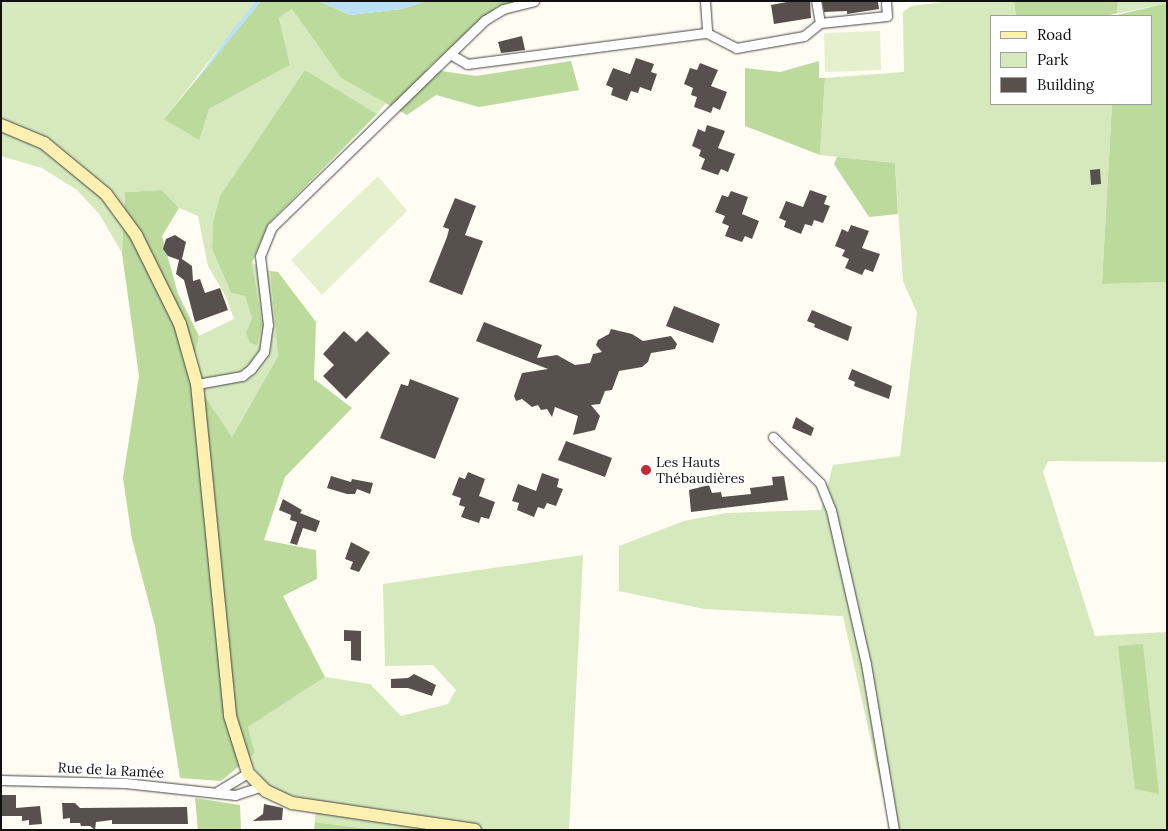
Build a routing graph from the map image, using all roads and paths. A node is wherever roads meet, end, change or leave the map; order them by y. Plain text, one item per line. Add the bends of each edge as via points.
1 (534, 1) edge
2 (706, 1) edge
3 (816, 1) edge
4 (886, 3) dead end
5 (820, 23) junction
6 (707, 32) junction
7 (450, 54) junction
8 (1, 125) edge
9 (197, 384) junction
10 (773, 437) dead end
11 (248, 773) junction
12 (1, 780) edge
13 (260, 787) junction
14 (218, 791) junction
15 (476, 830) edge
16 (894, 830) edge

1 - 7 street via 503,9 485,20
2 - 6 street
3 - 5 street
4 - 5 street via 887,16
5 - 6 street via 804,36 736,48
6 - 7 street via 467,64
7 - 9 street via 272,227 260,256 268,325 264,352 242,376
8 - 9 main road via 44,143 64,157 92,179 117,207 140,242 180,324
9 - 11 main road via 230,716
10 - 16 street via 820,483 831,510 866,664
11 - 13 main road
11 - 14 street
12 - 14 street, Rue de la Ramée via 125,783
13 - 14 street, Rue de la Ramée via 235,795
13 - 15 main road via 292,803 324,810

